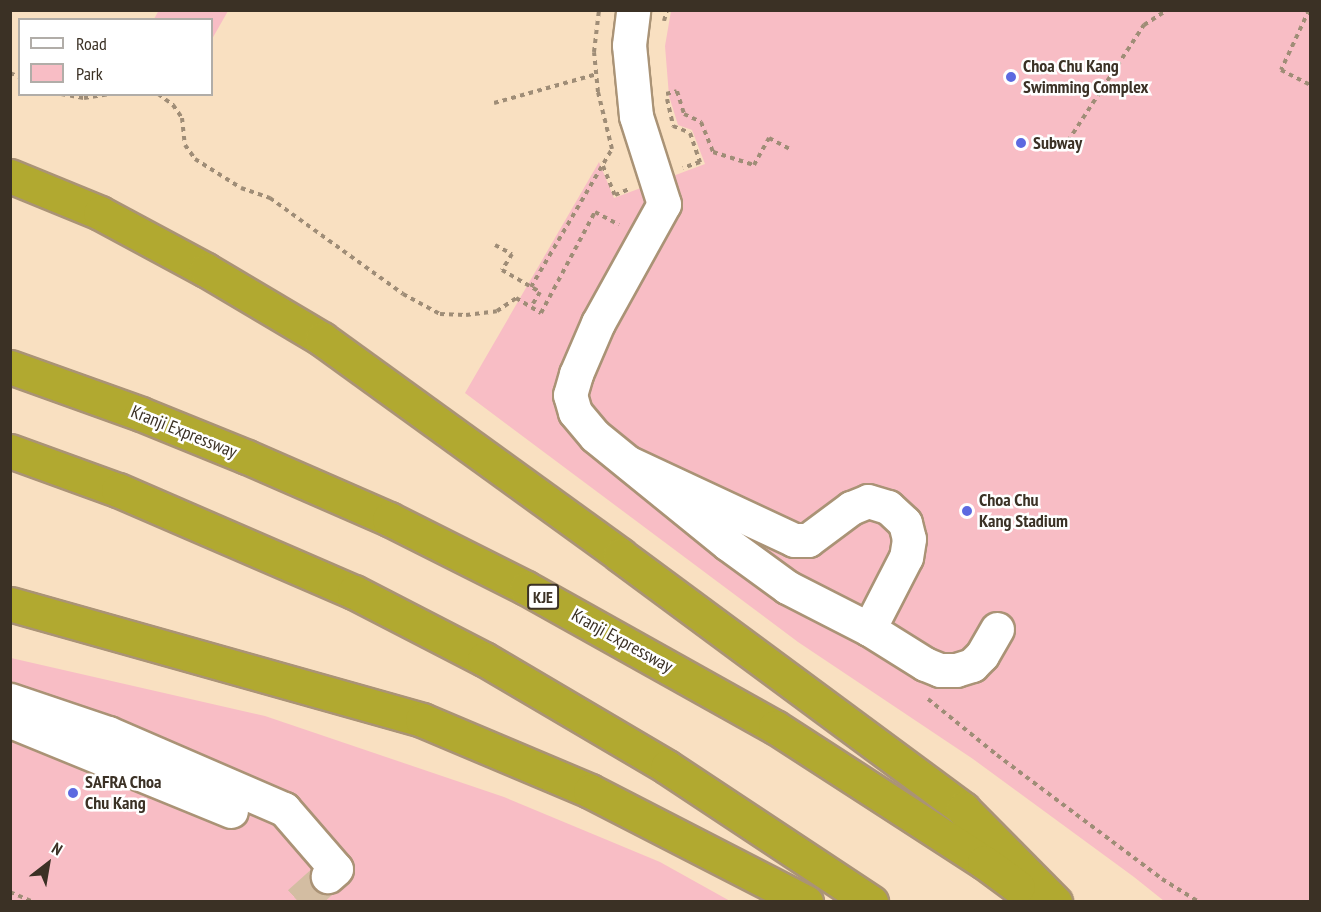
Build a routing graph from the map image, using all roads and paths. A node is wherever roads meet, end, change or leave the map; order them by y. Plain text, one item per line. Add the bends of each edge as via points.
1 (599, 10) edge
2 (633, 10) edge
3 (667, 10) edge
4 (1167, 10) edge
5 (1309, 10) edge
6 (663, 30) dead end
7 (597, 74) junction
8 (664, 83) dead end
9 (1311, 85) edge
10 (72, 96) edge
11 (97, 96) edge
12 (162, 96) edge
13 (494, 103) dead end
14 (1068, 141) dead end
15 (790, 149) dead end
16 (10, 176) edge
17 (646, 239) junction
18 (495, 245) dead end
19 (531, 287) junction
20 (531, 307) junction
21 (10, 367) edge
22 (10, 451) edge
23 (629, 463) junction
24 (10, 604) edge
25 (869, 629) junction
26 (997, 629) dead end
27 (919, 661) junction
28 (10, 700) edge
29 (10, 721) edge
30 (10, 892) edge
31 (33, 902) edge
32 (806, 902) edge
33 (871, 902) edge
34 (1037, 902) edge
35 (1055, 902) edge
36 (1199, 902) edge

1 - 7 path via 594,52
2 - 17 street via 629,45 636,116 664,204
3 - 6 path
4 - 14 path via 1144,25
5 - 9 path via 1281,70
7 - 13 path
7 - 19 path via 604,125 612,149
8 - 15 path via 666,94 677,91 684,114 701,122 713,152 754,165 769,138
10 - 11 path
12 - 20 path via 182,118 185,145 195,159 241,188 270,198 403,294 440,314 497,311 516,298
16 - 35 highway via 100,213 321,339 963,809
17 - 20 path via 595,212 541,313
17 - 23 street via 598,323 570,395 575,411 595,436
18 - 19 path via 512,254 502,270
19 - 20 path via 540,292
21 - 34 highway, Kranji Expressway / KJE via 247,457 390,519 526,588 775,727 984,862
22 - 33 highway via 118,490 354,592 484,659 667,768
23 - 25 street via 788,587
23 - 25 street via 794,540 808,540 850,508 868,501 888,507 905,523 909,539 906,556
24 - 32 highway via 422,720 590,791
25 - 27 street
26 - 27 street via 972,665 940,670
27 - 36 path via 906,681 997,755 1162,879
28 - 29 street via 108,733 284,809 336,869 330,885 269,826
30 - 31 path

